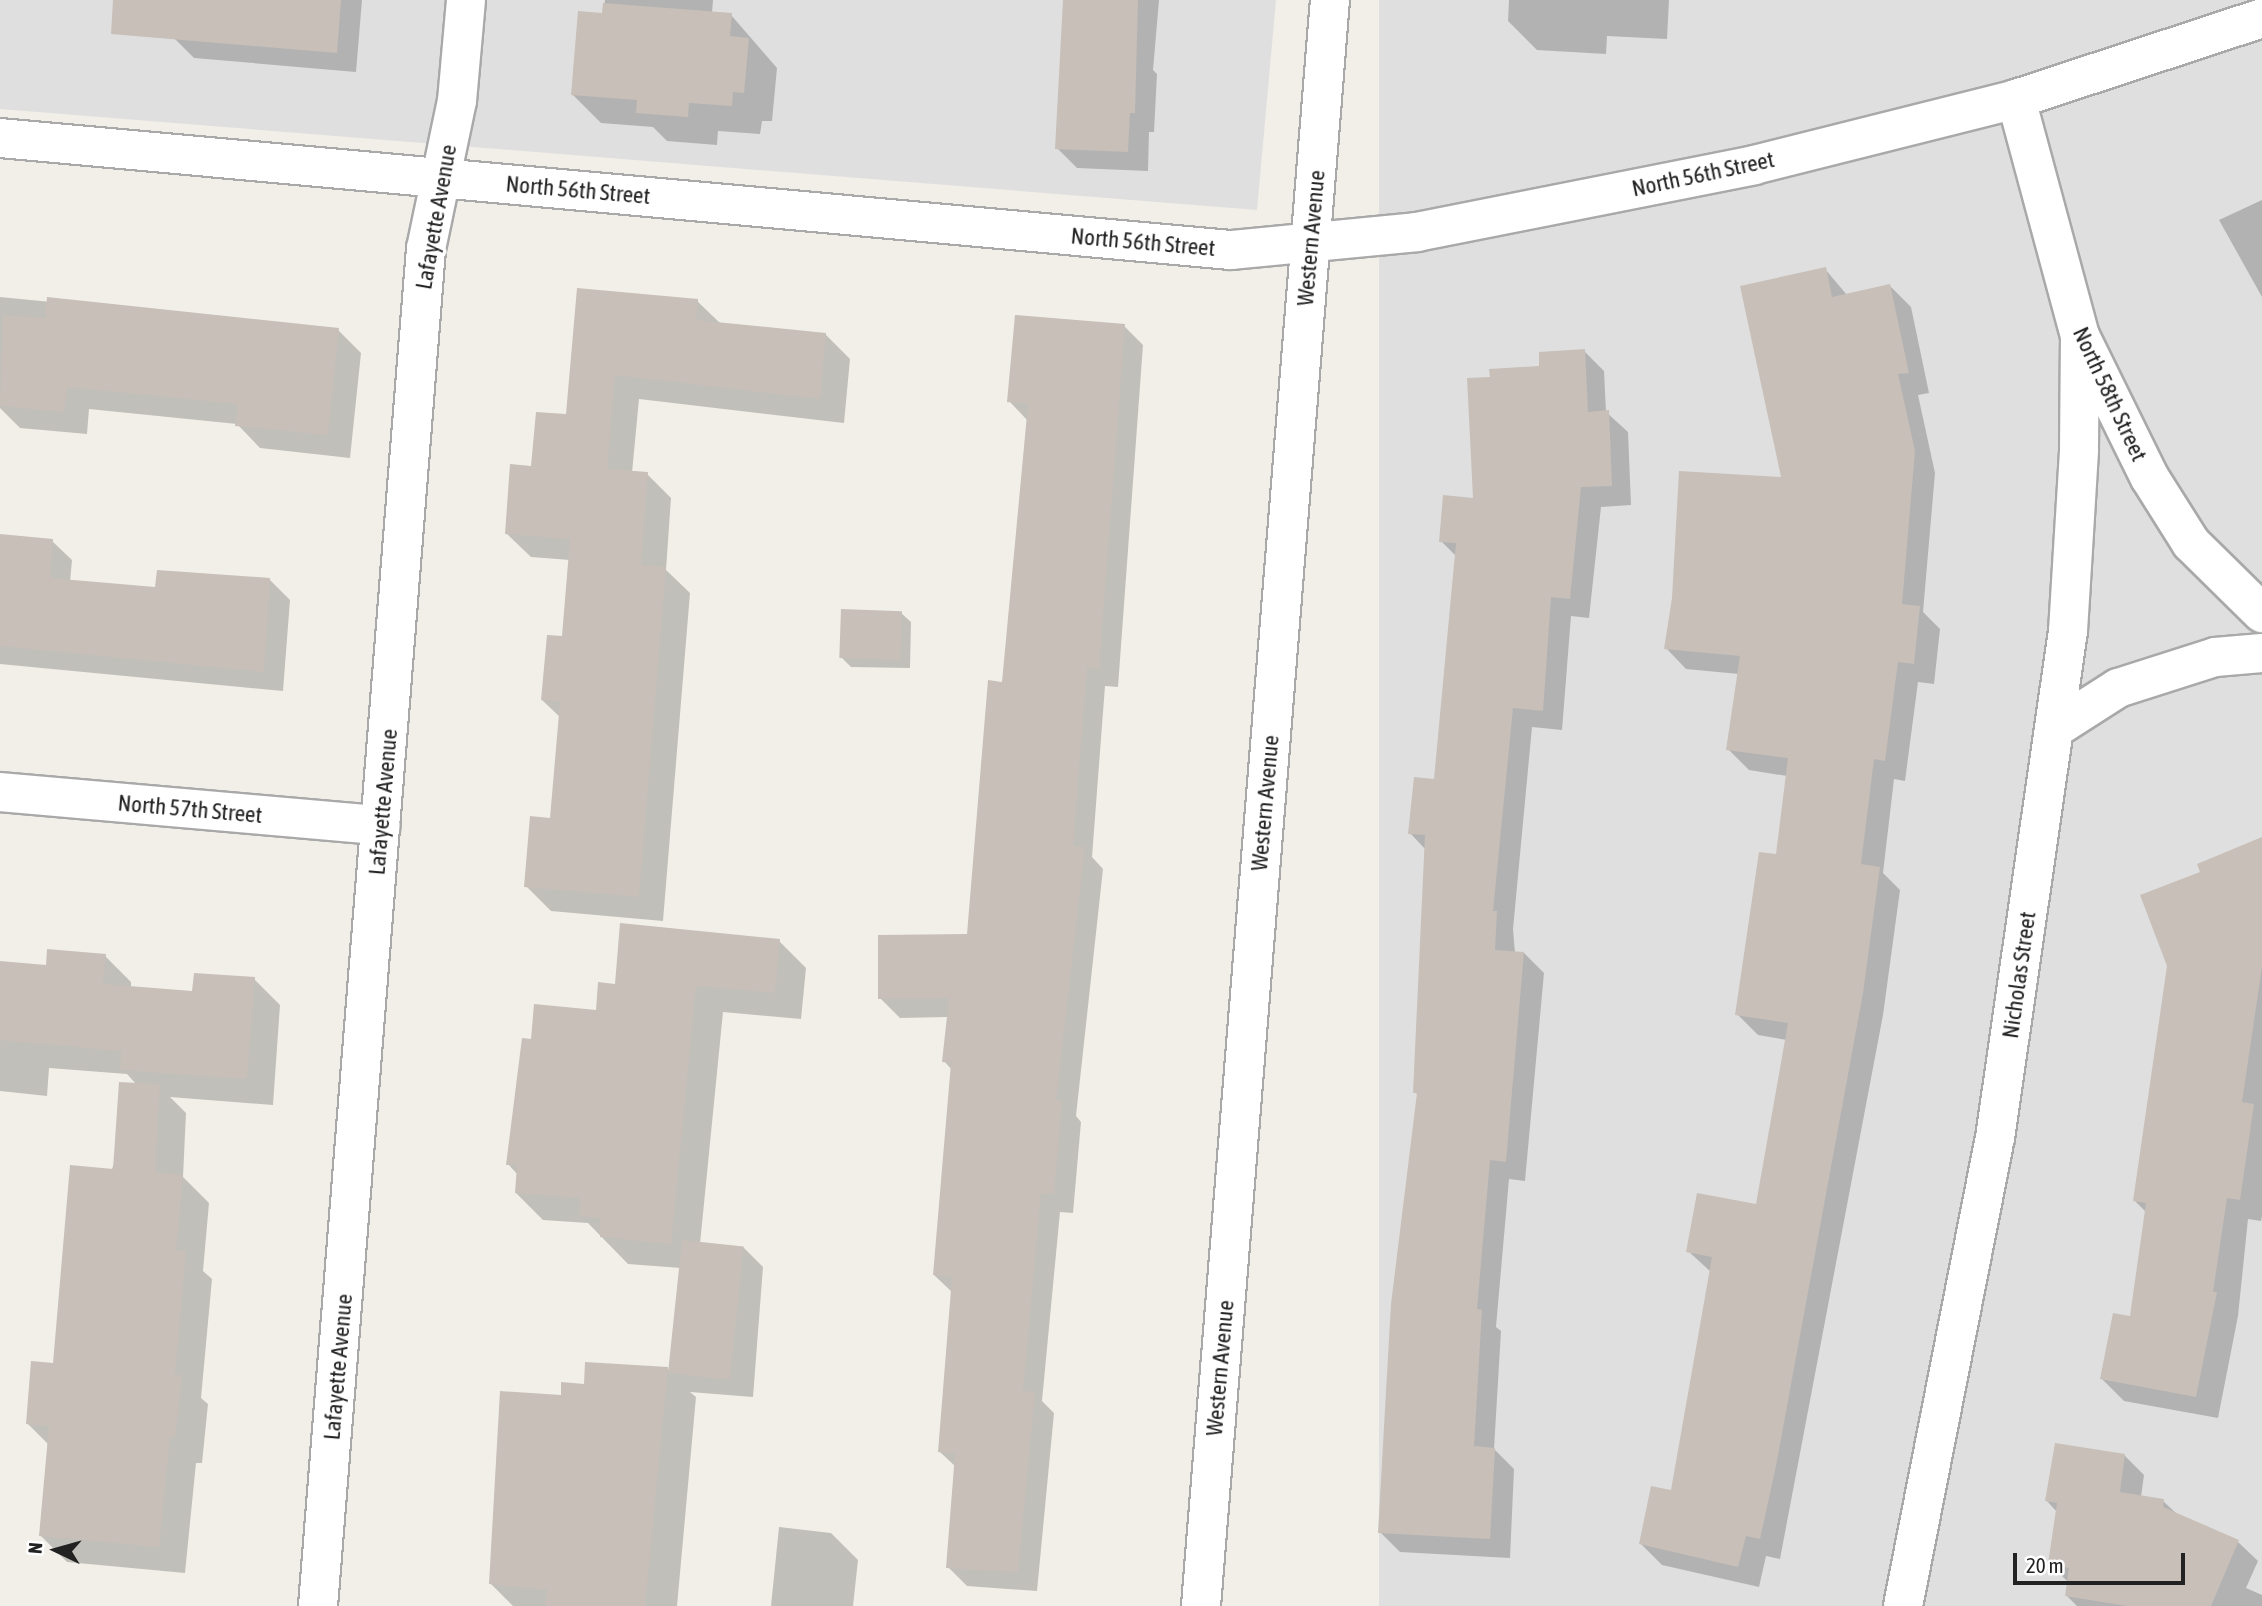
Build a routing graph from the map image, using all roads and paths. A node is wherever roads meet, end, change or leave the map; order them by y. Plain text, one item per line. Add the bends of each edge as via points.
1 (466, 0) edge
2 (1330, 0) edge
3 (2262, 18) edge
4 (2015, 99) junction
5 (0, 138) edge
6 (441, 178) junction
7 (1310, 242) junction
8 (2080, 336) junction
9 (2262, 613) edge
10 (2262, 653) edge
11 (2054, 729) junction
12 (0, 792) edge
13 (381, 825) junction
14 (318, 1606) edge
15 (1201, 1606) edge
16 (1903, 1606) edge

1 - 6 street, Lafayette Avenue via 457,101
2 - 7 street, Western Avenue
3 - 4 street, North 56th Street
4 - 7 street, North 56th Street via 1754,165 1417,232
4 - 8 street, North 58th Street
5 - 6 street, North 56th Street
6 - 7 street, North 56th Street via 1231,250
6 - 13 street, Lafayette Avenue via 426,249
7 - 15 street, Western Avenue
8 - 9 street, North 58th Street via 2150,478 2191,543
8 - 11 street, Nicholas Street via 2080,449 2068,631
10 - 11 street via 2215,657 2118,688
11 - 16 street, Nicholas Street via 1995,1138
12 - 13 street, North 57th Street
13 - 14 street, Lafayette Avenue

